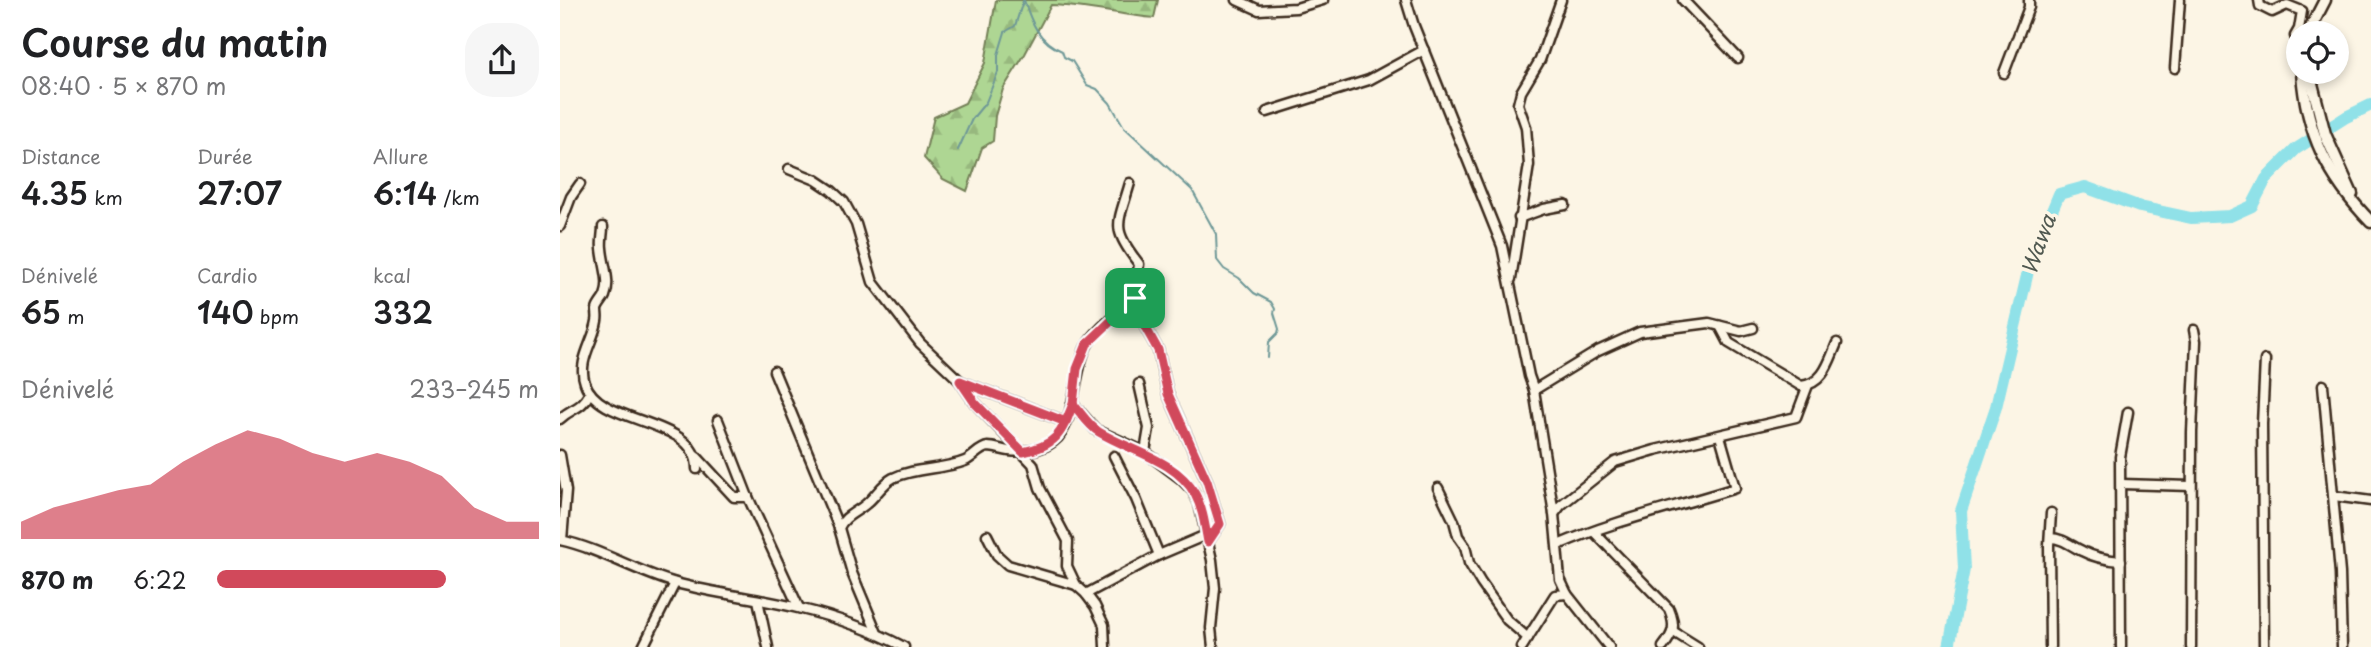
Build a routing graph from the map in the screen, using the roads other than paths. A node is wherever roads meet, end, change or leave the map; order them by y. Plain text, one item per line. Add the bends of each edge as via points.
1 (1237, 0) edge
2 (1323, 0) edge
3 (1406, 0) edge
4 (1561, 0) edge
5 (1683, 0) edge
6 (2029, 0) edge
7 (2180, 0) edge
8 (2259, 0) edge
9 (2325, 0) edge
10 (2300, 21) edge
11 (2314, 21) edge
12 (1424, 50) junction
13 (1738, 58) dead end
14 (2175, 68) dead end
15 (2004, 73) dead end
16 (2304, 84) edge
17 (2312, 84) edge
18 (1267, 112) dead end
19 (2321, 137) junction
20 (789, 169) dead end
21 (1130, 183) dead end
22 (580, 184) dead end
23 (1565, 205) dead end
24 (1519, 218) junction
25 (2371, 222) edge
26 (560, 226) edge
27 (603, 227) dead end
28 (1510, 284) junction
29 (1135, 298) junction
30 (1720, 326) junction
31 (1753, 328) dead end
32 (2194, 330) dead end
33 (1837, 343) dead end
34 (2265, 360) dead end
35 (775, 371) dead end
36 (960, 381) junction
37 (1139, 384) dead end
38 (2323, 385) dead end
39 (1808, 386) junction
40 (1534, 390) junction
41 (590, 393) junction
42 (1073, 404) junction
43 (2128, 412) dead end
44 (560, 419) edge
45 (718, 419) dead end
46 (1066, 422) junction
47 (1720, 436) junction
48 (1023, 452) junction
49 (1145, 452) junction
50 (560, 455) edge
51 (1114, 456) dead end
52 (697, 457) junction
53 (697, 469) dead end
54 (2121, 484) junction
55 (2191, 486) junction
56 (1438, 488) dead end
57 (2334, 496) junction
58 (748, 498) junction
59 (2371, 501) edge
60 (2051, 513) dead end
61 (1554, 514) junction
62 (839, 528) junction
63 (1594, 532) junction
64 (987, 535) dead end
65 (2050, 538) junction
66 (1207, 539) junction
67 (561, 540) edge
68 (1558, 545) junction
69 (1159, 555) junction
70 (2121, 561) junction
71 (1560, 579) junction
72 (675, 583) junction
73 (1076, 585) junction
74 (1086, 594) junction
75 (1567, 594) junction
76 (1555, 595) junction
77 (758, 600) junction
78 (799, 608) junction
79 (1674, 632) junction
80 (877, 633) junction
81 (1528, 638) junction
82 (643, 647) edge
83 (768, 647) edge
84 (904, 647) edge
85 (1105, 647) edge
86 (1213, 647) edge
87 (1522, 647) edge
88 (1609, 647) edge
89 (1663, 647) edge
90 (1698, 647) edge
91 (2050, 647) edge
92 (2121, 647) edge
93 (2190, 647) edge
94 (2263, 647) edge
95 (2342, 647) edge

1 - 2 street via 1259,10 1296,8
3 - 12 street
4 - 24 street via 1540,60 1518,104 1527,127 1529,165
5 - 13 street
6 - 15 street
7 - 14 street
8 - 10 street via 2260,6 2272,12 2287,5 2302,11
9 - 11 main road
12 - 18 street via 1369,80
12 - 28 street via 1502,246
16 - 19 main road via 2311,127
17 - 19 main road
19 - 25 main road via 2333,176
20 - 36 street via 816,180 844,202 856,223 873,282 920,343
21 - 29 street via 1119,237 1139,264
22 - 26 street
23 - 24 street
24 - 28 street
27 - 41 street via 607,280 584,366
28 - 40 street
29 - 42 street via 1087,344 1077,369
29 - 66 street via 1220,524
30 - 31 street via 1741,331
30 - 39 street via 1729,343 1742,352
30 - 40 street via 1709,323 1640,332
32 - 55 street
33 - 39 street via 1825,372
34 - 94 street
35 - 62 street
36 - 46 street
36 - 48 street
37 - 49 street via 1149,428
38 - 57 street
39 - 47 street via 1796,417
40 - 61 street
41 - 44 street via 576,410
41 - 52 street via 637,421 679,437
42 - 46 street
42 - 49 street via 1096,430
43 - 54 street via 2120,457
45 - 58 street
46 - 48 street via 1054,441
47 - 61 street via 1615,462
47 - 63 street via 1735,488
48 - 62 street via 989,447 967,461 892,479
48 - 73 street via 1068,541 1068,566
49 - 66 street via 1193,491
50 - 67 street via 566,491
51 - 69 street
52 - 53 street
52 - 58 street via 734,496
54 - 55 street
54 - 70 street
55 - 93 street
56 - 81 street via 1469,564 1507,620
57 - 59 street
57 - 95 street
58 - 78 street
60 - 65 street
61 - 68 street
62 - 80 street
63 - 68 street
63 - 79 street via 1669,609
64 - 73 street via 1008,565
65 - 70 street via 2104,560
65 - 91 street
66 - 69 street
66 - 86 street via 1215,588
67 - 72 street
68 - 71 street
69 - 74 street
70 - 92 street
71 - 75 street
71 - 76 street
72 - 77 street
72 - 82 street
73 - 74 street
74 - 85 street via 1104,625
75 - 76 street
75 - 88 street
76 - 81 street
77 - 78 street
77 - 83 street
78 - 80 street
79 - 89 street
79 - 90 street
80 - 84 street
81 - 87 street

